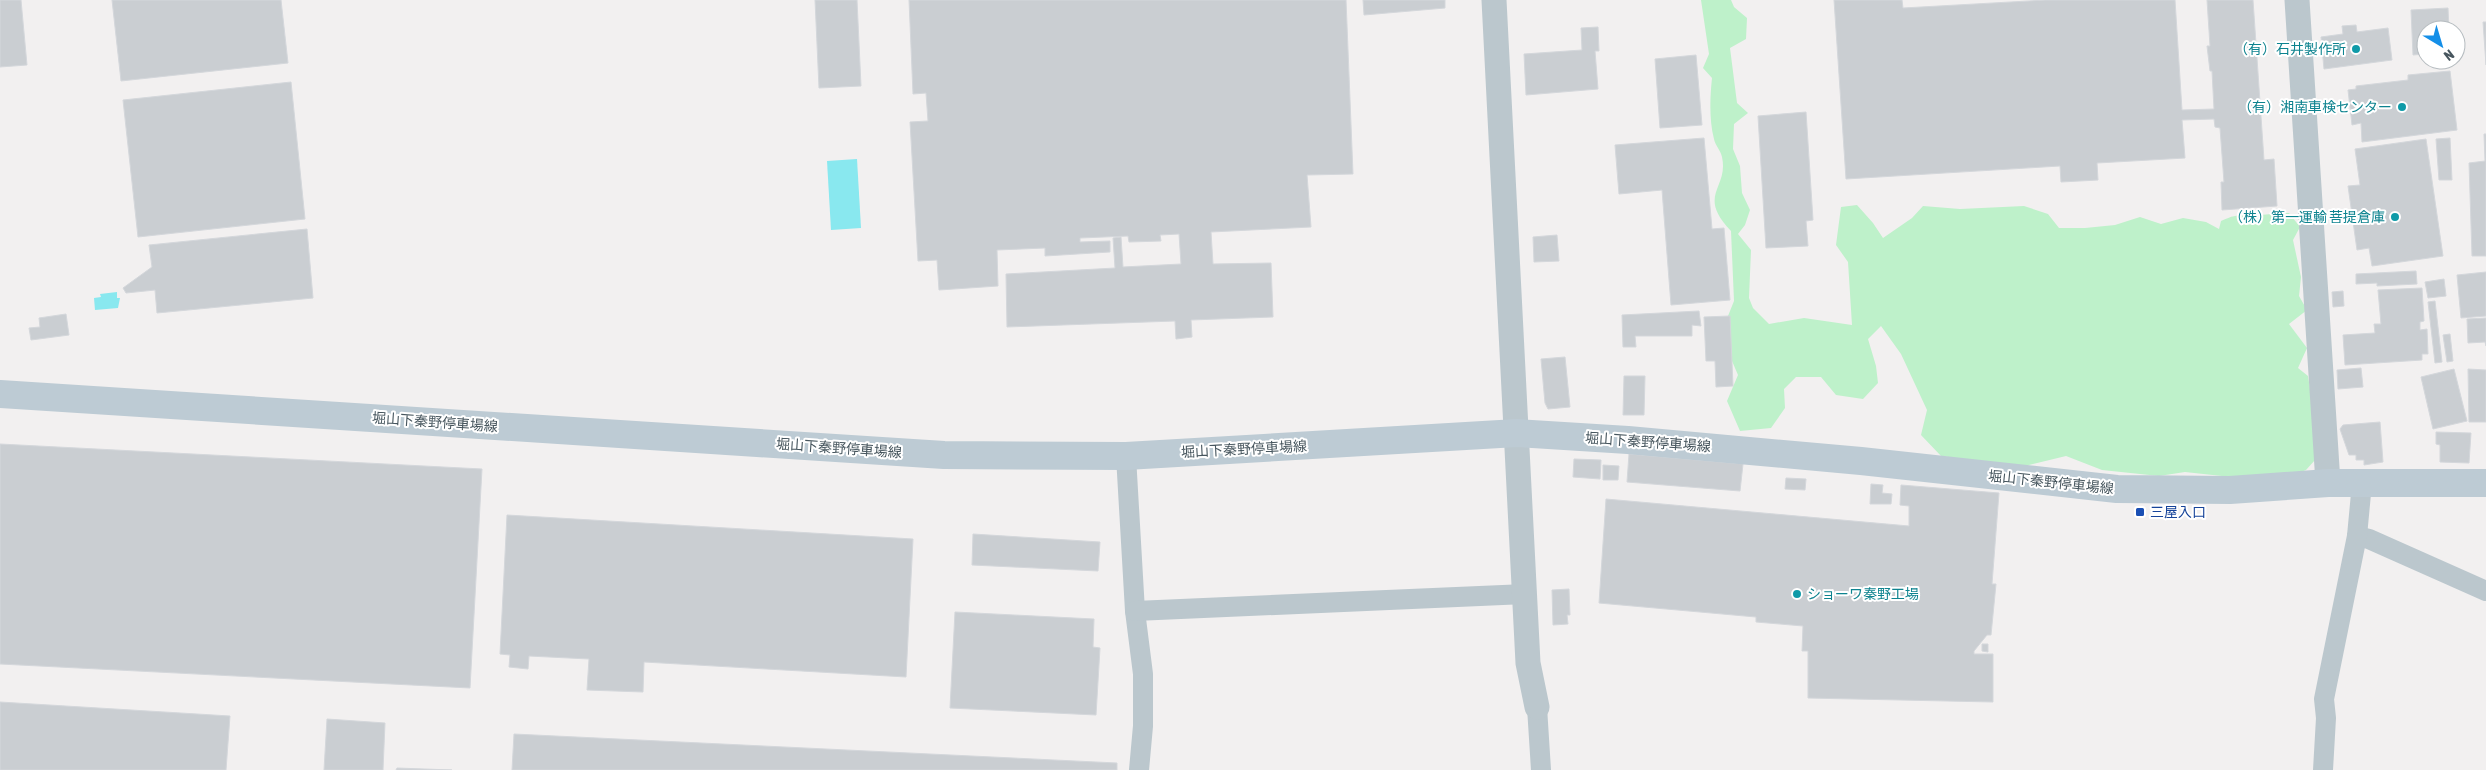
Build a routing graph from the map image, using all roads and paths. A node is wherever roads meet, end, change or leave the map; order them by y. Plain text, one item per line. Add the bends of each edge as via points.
1 (1494, 0) edge
2 (2297, 0) edge
3 (0, 394) edge
4 (1517, 433) junction
5 (1126, 456) junction
6 (2362, 483) junction
7 (2486, 483) edge
8 (2328, 484) junction
9 (2357, 536) junction
10 (2486, 591) edge
11 (1526, 594) junction
12 (1135, 612) junction
13 (1537, 707) joint
14 (1139, 770) edge
15 (1541, 770) edge
16 (2323, 770) edge

1 - 4 street
2 - 8 street
3 - 5 main road, 堀山下秦野停車場線 via 944,455
4 - 5 main road, 堀山下秦野停車場線
4 - 8 main road, 堀山下秦野停車場線 via 1861,461 2117,489 2230,490
4 - 11 street
5 - 12 street
6 - 7 main road, 堀山下秦野停車場線
6 - 8 main road, 堀山下秦野停車場線
6 - 9 street
9 - 10 street
9 - 16 street via 2324,699
11 - 12 street
11 - 13 street via 1528,663
12 - 14 street via 1143,674
13 - 15 street

